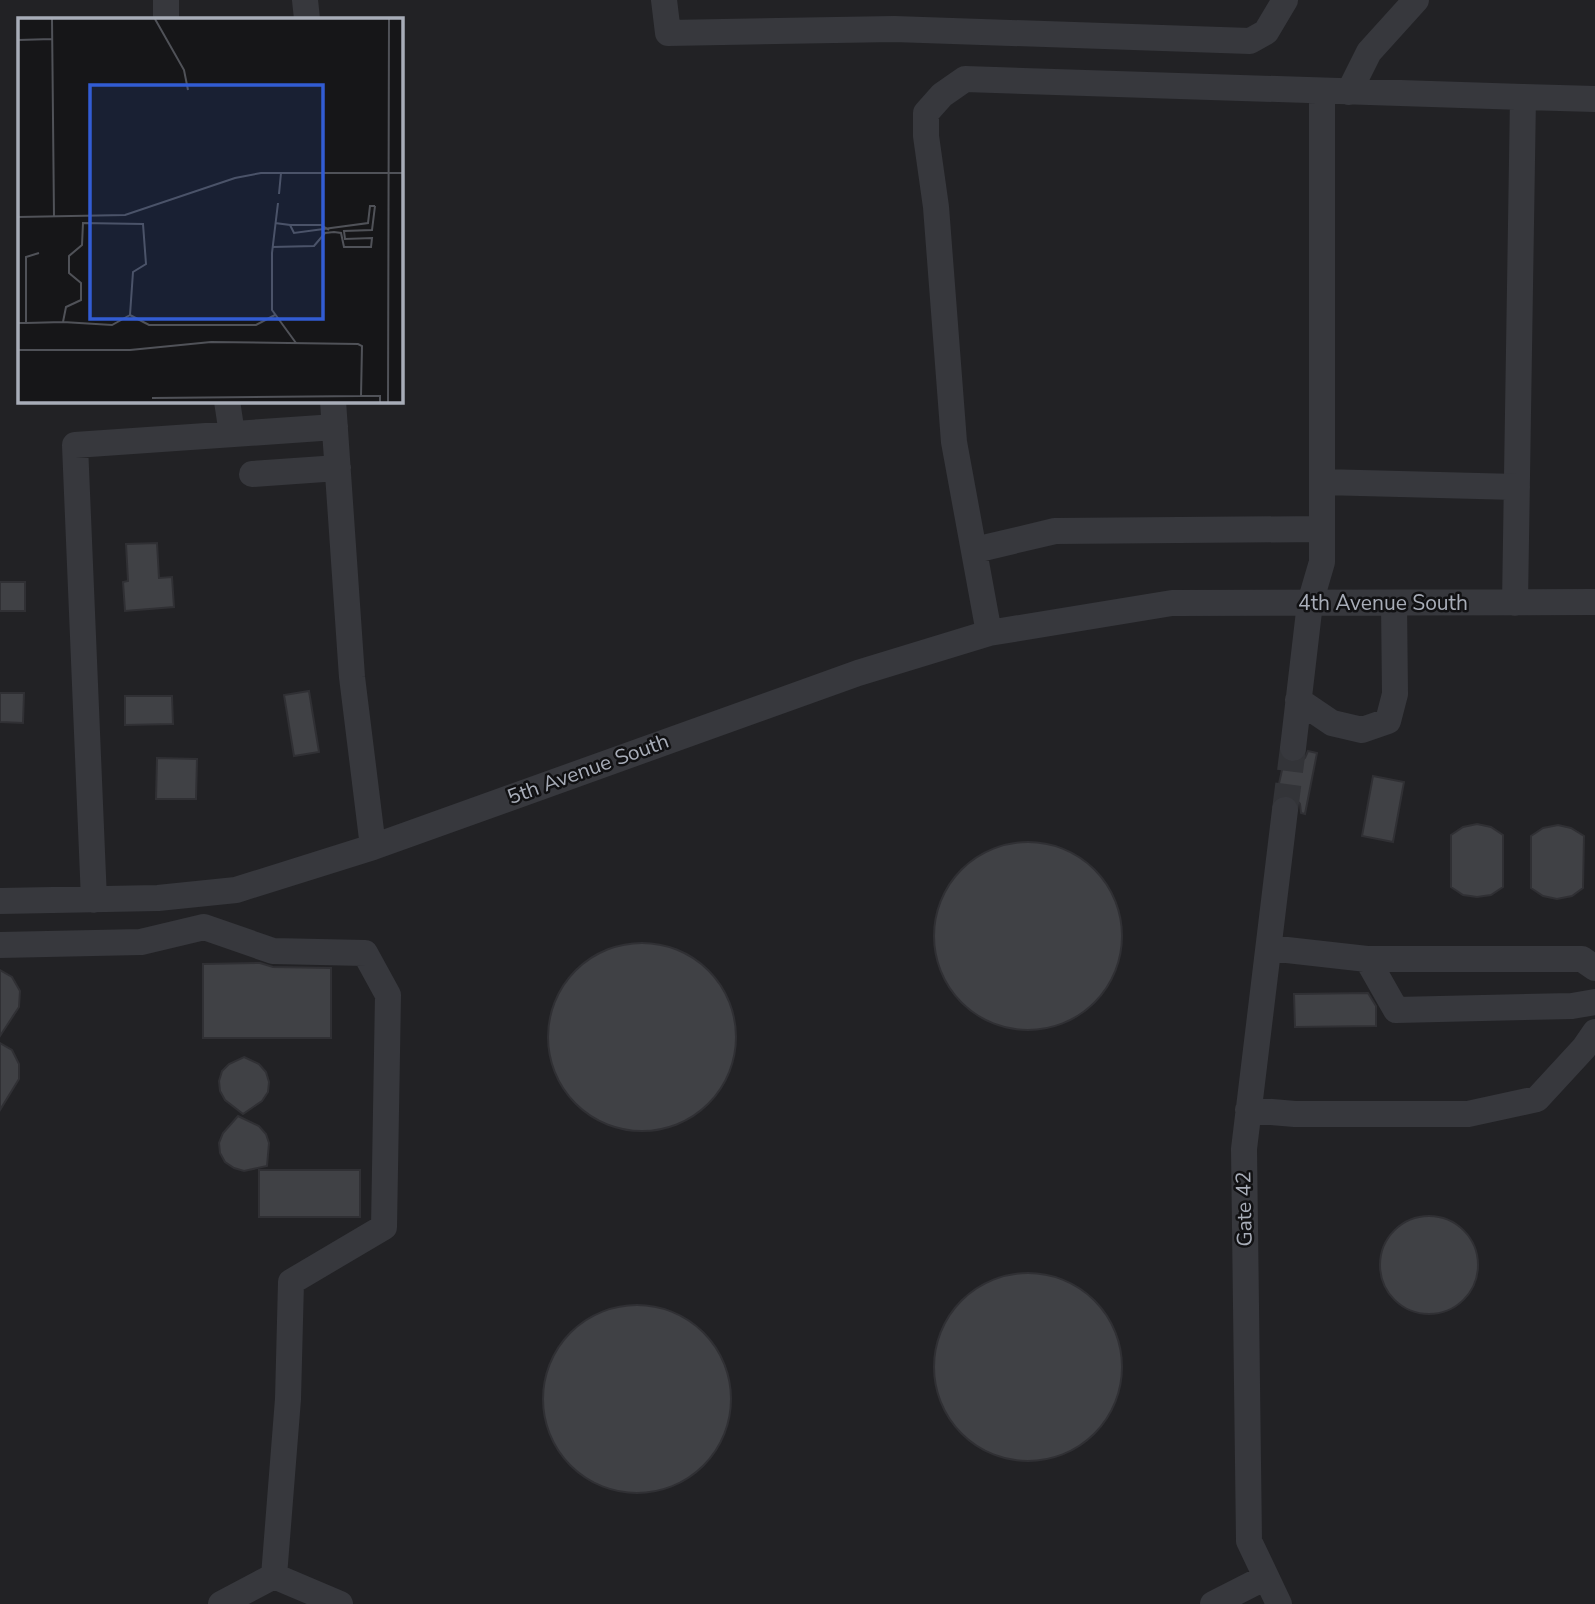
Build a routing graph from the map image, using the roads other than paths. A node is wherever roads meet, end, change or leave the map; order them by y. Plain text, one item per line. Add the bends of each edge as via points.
1 (166, 0) edge
2 (305, 0) edge
3 (664, 0) edge
4 (1285, 0) edge
5 (1416, 0) edge
6 (166, 18) edge
7 (307, 18) edge
8 (1322, 91) junction
9 (1349, 92) junction
10 (1523, 97) junction
11 (1595, 99) edge
12 (227, 402) edge
13 (333, 402) edge
14 (335, 427) junction
15 (232, 434) junction
16 (338, 468) junction
17 (252, 474) dead end
18 (1322, 482) junction
19 (1517, 487) junction
20 (1322, 529) junction
21 (975, 550) junction
22 (1595, 602) edge
23 (1172, 603) joint
24 (1310, 603) junction
25 (1394, 603) junction
26 (1516, 603) junction
27 (989, 633) junction
28 (1298, 700) junction
29 (1293, 748) tunnel mouth
30 (1285, 810) tunnel mouth
31 (373, 847) junction
32 (94, 900) junction
33 (0, 901) edge
34 (0, 945) edge
35 (1269, 948) junction
36 (1367, 959) junction
37 (1595, 968) edge
38 (1595, 1002) edge
39 (1595, 1032) edge
40 (1248, 1110) junction
41 (274, 1576) junction
42 (1266, 1577) junction
43 (220, 1604) edge
44 (340, 1604) edge
45 (1213, 1604) edge
46 (1279, 1604) edge

1 - 6 street
2 - 7 street
3 - 4 street via 668,33 894,29 1250,41 1266,32
5 - 9 street via 1369,52
8 - 9 street
8 - 18 street
8 - 21 street via 965,79 926,113 954,442
9 - 10 street
10 - 11 street
10 - 19 street
12 - 15 street
13 - 14 street
14 - 15 street
14 - 16 street
15 - 32 street via 75,445
16 - 17 street
16 - 31 street via 352,677
18 - 19 street
18 - 20 street
19 - 26 street
20 - 21 street via 1055,531
20 - 24 street via 1322,562
21 - 27 street
22 - 26 street, 4th Avenue South
23 - 24 street, 4th Avenue South
23 - 27 street, 5th Avenue South
24 - 25 street, 4th Avenue South
24 - 28 street
25 - 26 street, 4th Avenue South
25 - 28 street via 1395,694 1388,721 1362,730 1332,723
27 - 31 street, 5th Avenue South via 858,673
28 - 29 street
30 - 35 street, Gate 42
31 - 32 street, 5th Avenue South via 236,890
32 - 33 street, 5th Avenue South
34 - 41 street via 141,942 204,927 273,951 365,953 388,995 384,1227 291,1282 288,1399
35 - 36 street
35 - 40 street, Gate 42
36 - 37 street via 1582,960
36 - 38 street via 1396,1010
39 - 40 street via 1537,1099 1468,1114
40 - 42 street, Gate 42 via 1244,1149 1248,1541
41 - 43 street
41 - 44 street
42 - 45 street
42 - 46 street, Gate 42

